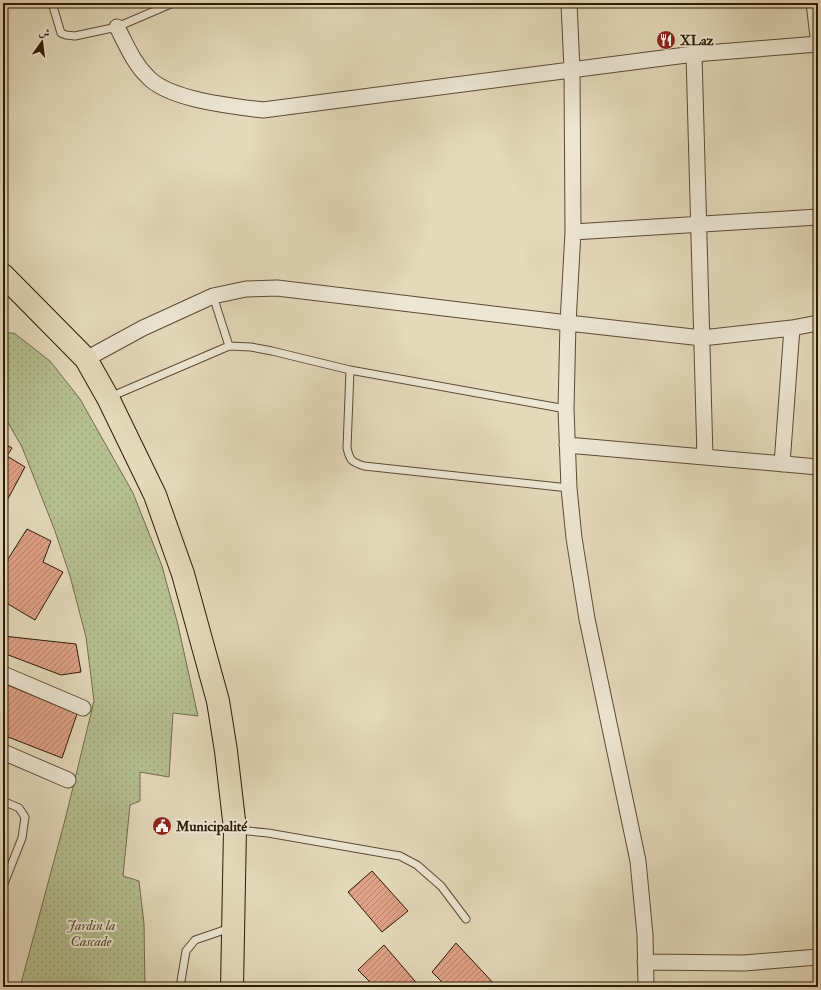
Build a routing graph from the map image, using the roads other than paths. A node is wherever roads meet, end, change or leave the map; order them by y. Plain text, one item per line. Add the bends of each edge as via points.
1 (52, 3) edge
2 (173, 3) edge
3 (569, 3) edge
4 (810, 3) edge
5 (117, 27) junction
6 (816, 44) edge
7 (694, 54) junction
8 (572, 70) junction
9 (818, 217) edge
10 (699, 224) junction
11 (573, 232) junction
12 (3, 276) edge
13 (213, 296) junction
14 (568, 323) junction
15 (818, 323) edge
16 (792, 328) junction
17 (702, 338) junction
18 (229, 346) junction
19 (86, 359) junction
20 (350, 370) junction
21 (108, 398) junction
22 (566, 409) junction
23 (567, 445) junction
24 (705, 458) junction
25 (782, 464) junction
26 (818, 467) edge
27 (569, 488) junction
28 (3, 674) edge
29 (83, 708) dead end
30 (3, 752) edge
31 (68, 780) dead end
32 (3, 801) edge
33 (235, 829) junction
34 (3, 886) edge
35 (466, 919) dead end
36 (234, 927) junction
37 (818, 957) edge
38 (645, 962) junction
39 (180, 987) edge
40 (232, 987) edge
41 (646, 987) edge

1 - 5 lane via 61,32 66,35 74,36
2 - 5 lane
3 - 8 street
4 - 6 lane
5 - 8 street via 147,78 166,90 214,103 262,110
6 - 7 street
7 - 8 street
7 - 10 street
8 - 11 street
9 - 10 street
10 - 11 street
10 - 17 street
11 - 14 street
12 - 19 main road
13 - 14 street via 246,289 277,288
13 - 18 lane
13 - 19 street
14 - 17 street
14 - 22 street
15 - 16 street
16 - 17 street
16 - 25 street
17 - 24 street
18 - 20 lane via 272,351
18 - 21 lane
19 - 21 main road
20 - 22 lane
20 - 27 lane via 347,448 354,463
21 - 33 main road via 155,495 183,574 218,701
22 - 23 street
23 - 24 street
23 - 27 street
24 - 25 street
25 - 26 street
27 - 38 street via 587,619 638,861
28 - 29 street
30 - 31 street
32 - 34 lane via 19,808 25,817 22,838
33 - 35 lane via 400,856 417,865 441,886
33 - 36 main road
36 - 39 lane via 195,940 186,951
36 - 40 main road
37 - 38 street via 744,963
38 - 41 street

